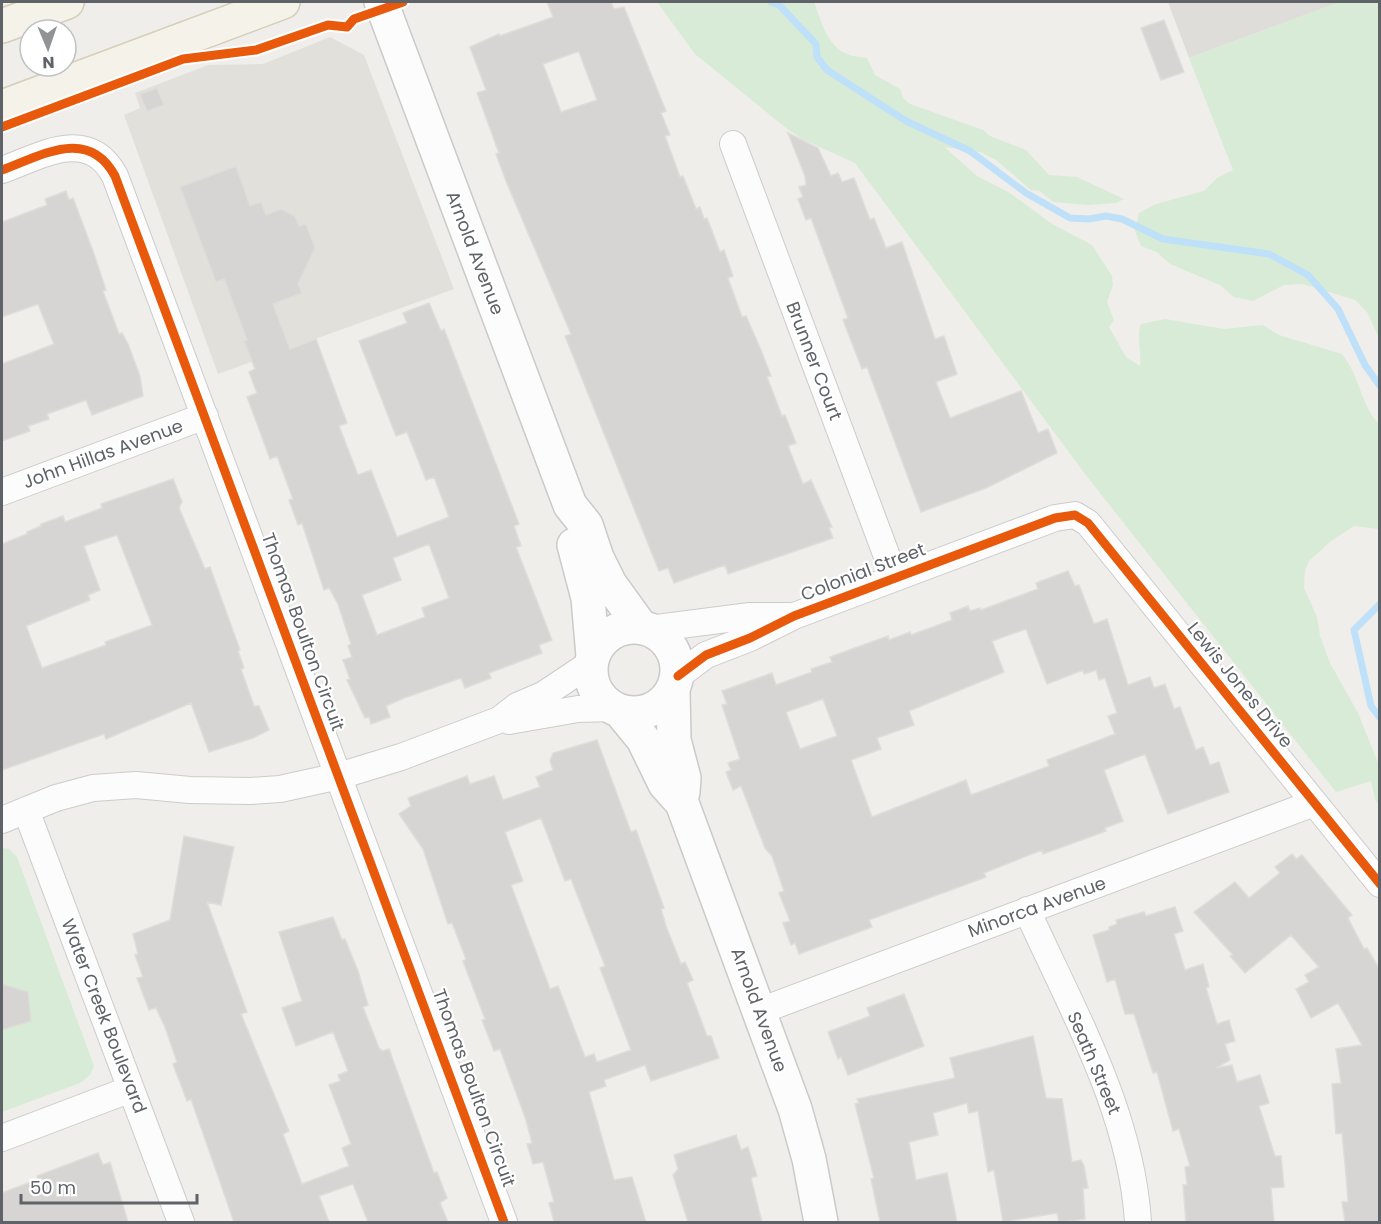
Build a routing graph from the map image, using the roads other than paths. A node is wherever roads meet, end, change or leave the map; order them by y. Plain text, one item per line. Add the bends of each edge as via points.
1 (67, 2) edge
2 (283, 2) edge
3 (381, 2) edge
4 (2, 26) edge
5 (2, 107) edge
6 (733, 144) dead end
7 (2, 171) edge
8 (205, 416) junction
9 (2, 492) edge
10 (570, 505) junction
11 (1069, 515) joint
12 (896, 578) junction
13 (794, 616) junction
14 (645, 628) junction
15 (592, 660) junction
16 (675, 683) junction
17 (617, 709) junction
18 (500, 720) junction
19 (339, 776) junction
20 (682, 803) junction
21 (1314, 803) junction
22 (26, 810) junction
23 (2, 820) edge
24 (1380, 884) edge
25 (1027, 910) junction
26 (760, 1011) junction
27 (131, 1089) junction
28 (2, 1138) edge
29 (181, 1222) edge
30 (504, 1222) edge
31 (820, 1222) edge
32 (1138, 1222) edge

1 - 4 main road
2 - 5 main road
3 - 10 street, Arnold Avenue
6 - 12 street, Brunner Court
7 - 8 street, Thomas Boulton Circuit via 68,147 91,151 110,165
8 - 9 street, John Hillas Avenue
8 - 19 street, Thomas Boulton Circuit
10 - 14 street, Arnold Avenue via 586,525 610,584
10 - 15 street, Arnold Avenue via 570,531 588,598
11 - 12 street, Colonial Street
11 - 21 street, Lewis Jones Drive via 1088,523
12 - 13 street, Colonial Street
13 - 14 street, Colonial Street via 750,616
13 - 16 street, Colonial Street via 706,655
14 - 15 street via 626,627 612,633 600,643
14 - 16 street via 662,636 672,647 677,662
15 - 17 street via 597,692
15 - 18 street
16 - 17 street via 663,703 650,711
16 - 20 street, Arnold Avenue via 674,740 684,778
17 - 18 street via 578,709 521,721
17 - 20 street, Arnold Avenue via 643,739 665,784
18 - 19 street
19 - 22 street via 280,789 250,791 111,786 74,792
19 - 30 street, Thomas Boulton Circuit
20 - 26 street, Arnold Avenue
21 - 24 street, Lewis Jones Drive
21 - 25 street, Minorca Avenue
22 - 23 street
22 - 27 street, Water Creek Boulevard
25 - 26 street, Minorca Avenue
25 - 32 street, Seath Street via 1114,1108 1128,1154
26 - 31 street, Arnold Avenue via 795,1109
27 - 28 street
27 - 29 street, Water Creek Boulevard

